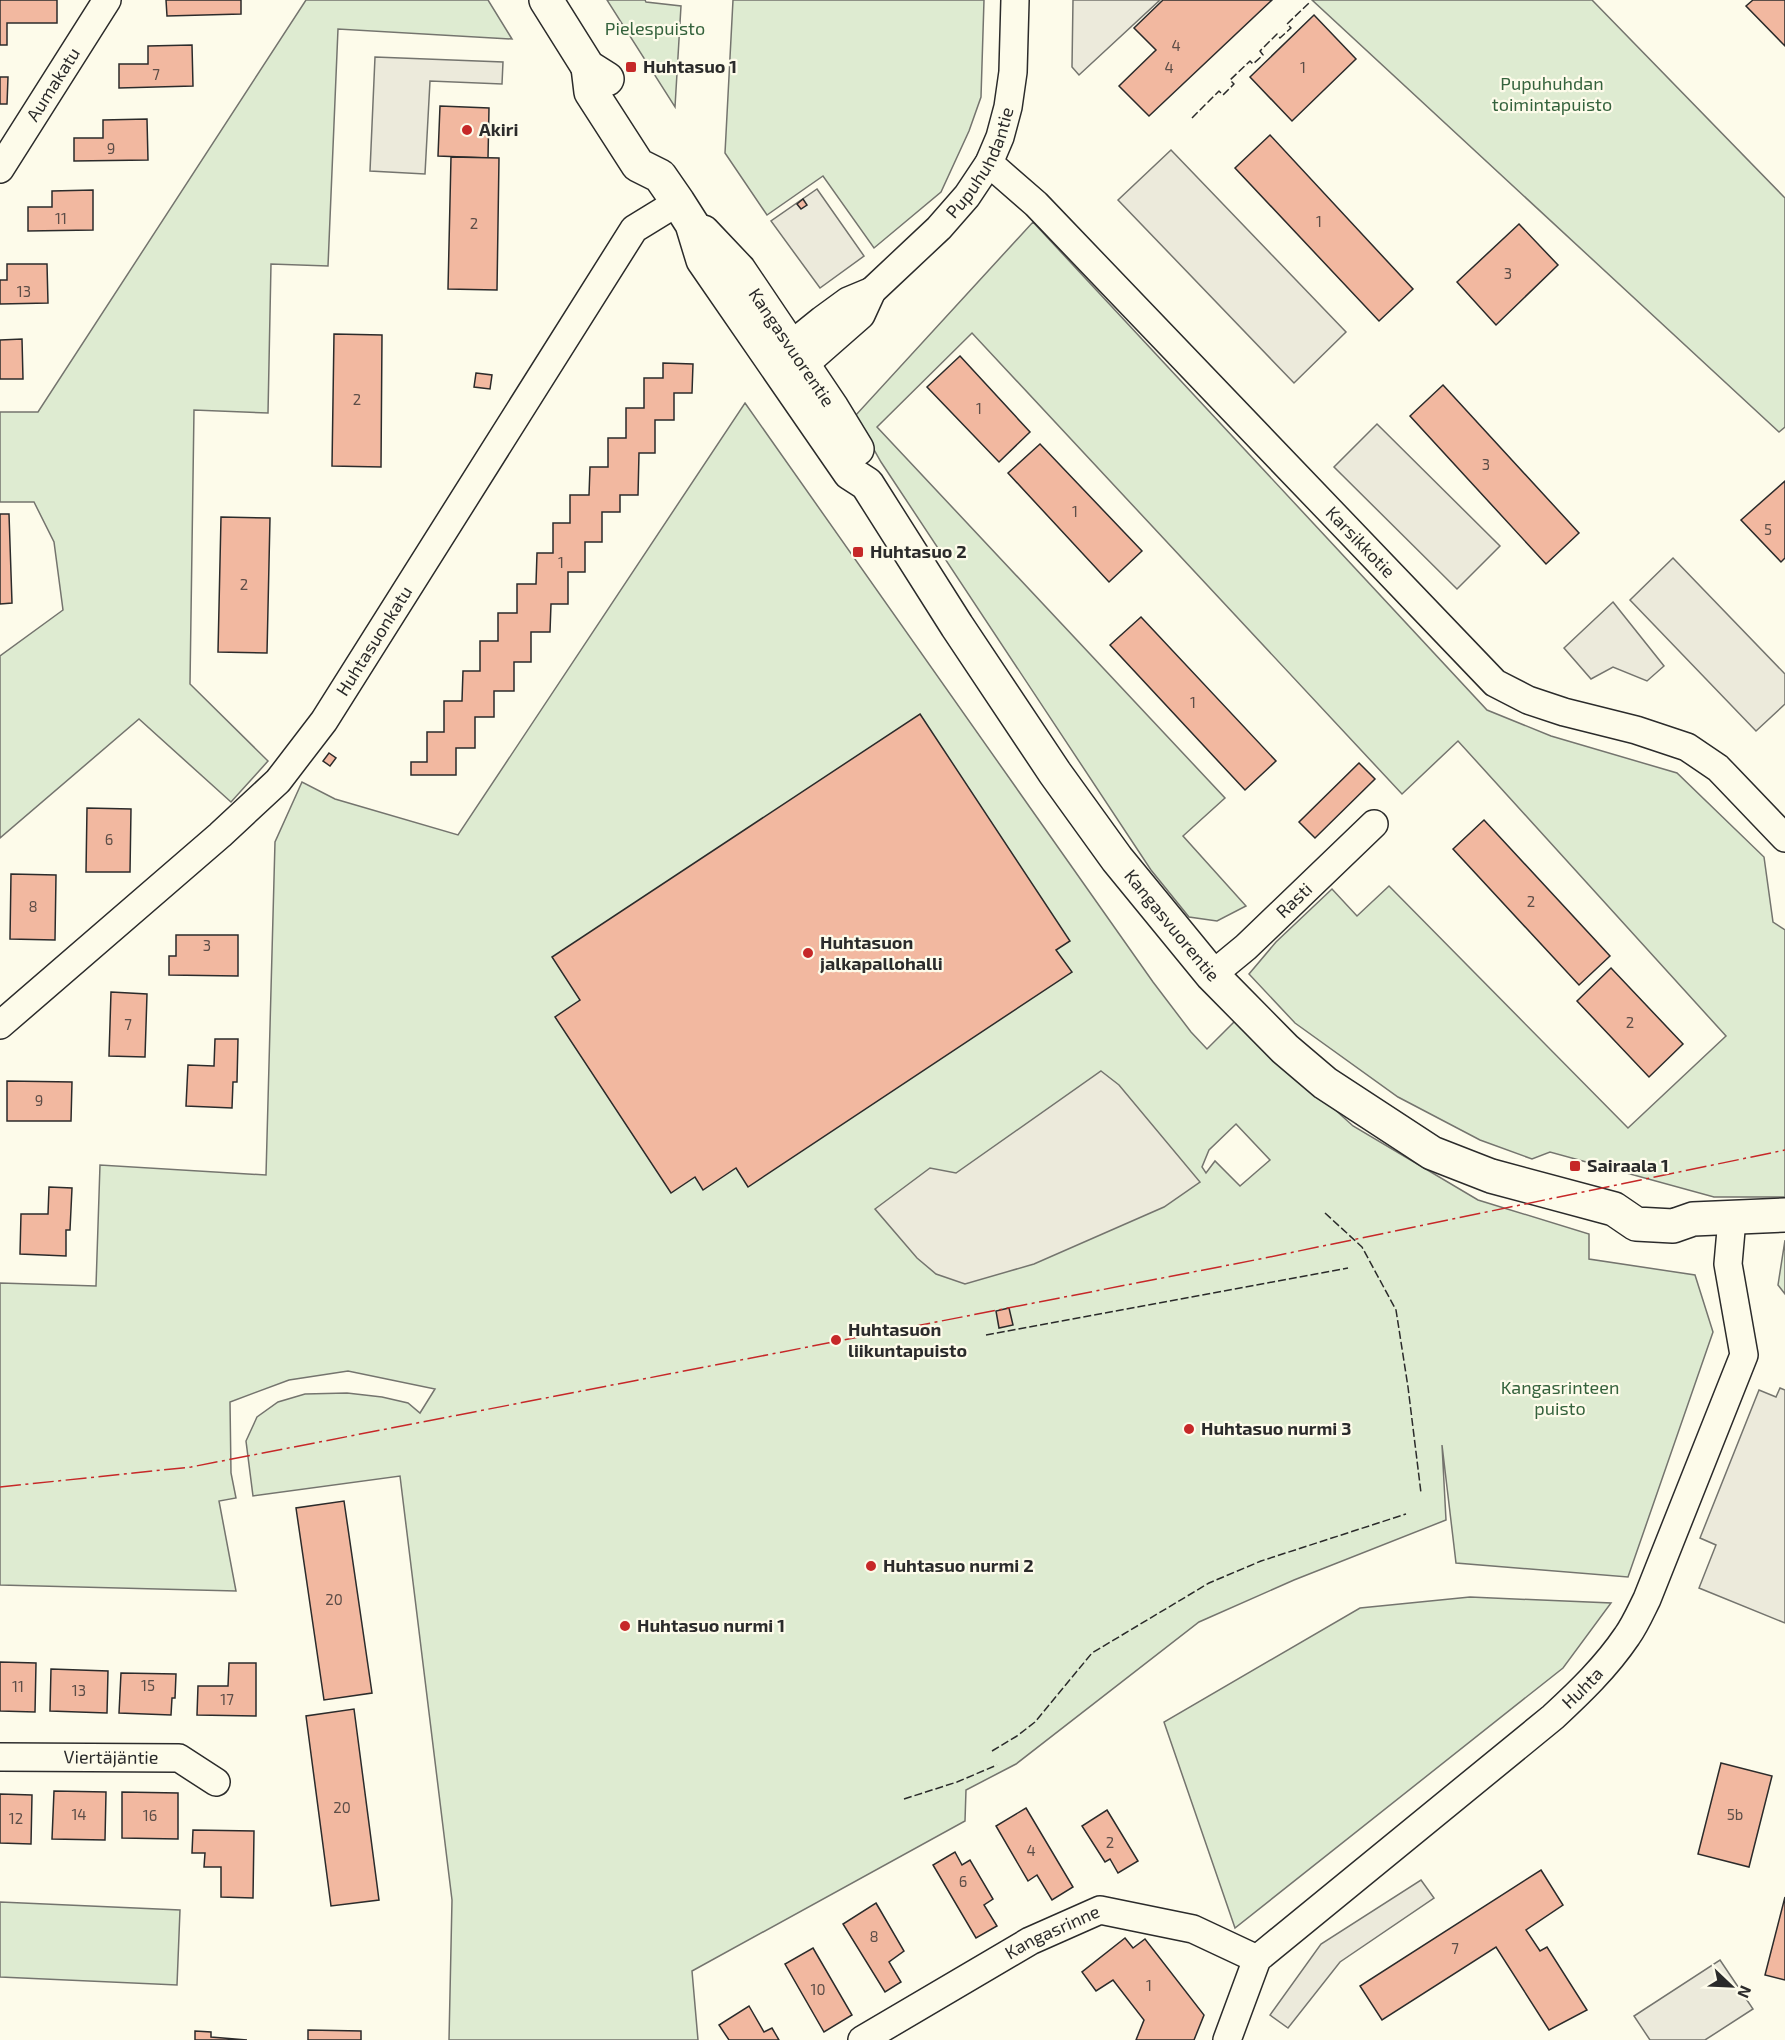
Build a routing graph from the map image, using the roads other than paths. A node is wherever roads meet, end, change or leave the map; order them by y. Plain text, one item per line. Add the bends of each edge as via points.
1 (107, 0) edge
2 (546, 0) edge
3 (1015, 0) edge
4 (989, 163) junction
5 (0, 169) edge
6 (685, 213) junction
7 (790, 360) junction
8 (1374, 824) dead end
9 (1785, 838) edge
10 (1212, 975) junction
11 (0, 1025) edge
12 (1785, 1215) edge
13 (1732, 1219) junction
14 (0, 1757) edge
15 (216, 1782) dead end
16 (1257, 1959) junction
17 (862, 2040) edge
18 (1227, 2040) edge

1 - 5 street, Aumakatu
2 - 6 main road, Kangasvuorentie via 588,67 591,92 638,165 660,176
3 - 4 street, Pupuhuhdantie via 1008,107
4 - 7 street, Pupuhuhdantie via 939,228 872,291 848,301
4 - 9 street, Karsikkotie via 1036,204 1495,682 1528,700 1687,747 1718,768
6 - 7 main road, Kangasvuorentie via 739,270
6 - 11 street, Huhtasuonkatu via 634,230 324,721 278,781
7 - 10 main road, Kangasvuorentie via 850,473 867,484 1055,772 1117,859
8 - 10 street, Rasti
10 - 13 main road, Kangasvuorentie via 1285,1049 1325,1083 1432,1153 1491,1176 1614,1209 1636,1224 1673,1226 1693,1219
12 - 13 main road, Kangasvuorentie
13 - 16 street, Huhta via 1728,1264 1744,1354 1647,1599 1628,1635 1592,1681 1553,1717
14 - 15 street, Viertäjäntie via 179,1758
16 - 17 street, Kangasrinne via 1193,1929 1100,1911 1030,1941
16 - 18 street

